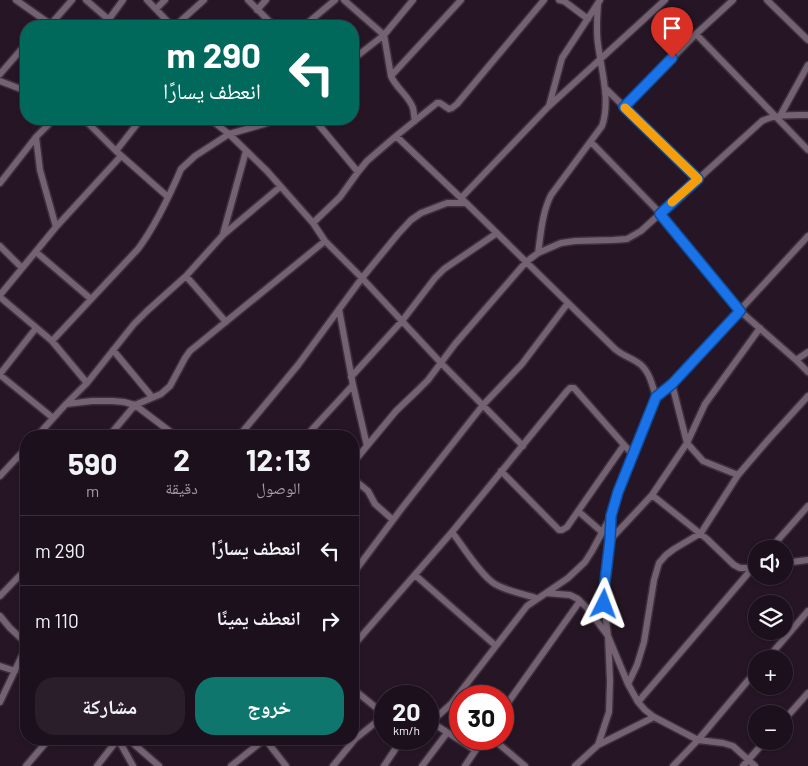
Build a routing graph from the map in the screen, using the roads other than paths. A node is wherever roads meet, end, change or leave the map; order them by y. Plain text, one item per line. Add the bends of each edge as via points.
1 (16, 0) edge
2 (72, 0) edge
3 (86, 0) edge
4 (123, 0) edge
5 (147, 0) edge
6 (165, 0) edge
7 (204, 0) edge
8 (248, 0) edge
9 (266, 0) edge
10 (336, 0) edge
11 (344, 0) edge
12 (413, 0) edge
13 (461, 0) edge
14 (544, 0) edge
15 (562, 0) edge
16 (665, 0) edge
17 (732, 0) edge
18 (767, 0) edge
19 (599, 2) edge
20 (156, 9) junction
21 (258, 10) junction
22 (108, 19) joint
23 (588, 19) junction
24 (42, 20) edge
25 (53, 20) edge
26 (167, 20) edge
27 (180, 20) edge
28 (268, 20) edge
29 (311, 20) edge
30 (696, 34) junction
31 (384, 35) junction
32 (808, 40) edge
33 (20, 51) edge
34 (359, 55) edge
35 (600, 59) junction
36 (808, 65) edge
37 (0, 74) edge
38 (391, 76) junction
39 (0, 81) edge
40 (605, 88) junction
41 (20, 89) edge
42 (548, 107) junction
43 (624, 107) junction
44 (808, 115) edge
45 (778, 116) junction
46 (415, 121) junction
47 (48, 125) edge
48 (90, 125) edge
49 (137, 125) edge
50 (218, 125) edge
51 (260, 125) edge
52 (319, 125) edge
53 (229, 134) junction
54 (396, 136) junction
55 (36, 138) junction
56 (591, 142) junction
57 (246, 150) junction
58 (808, 150) edge
59 (119, 153) junction
60 (358, 172) junction
61 (698, 179) junction
62 (0, 182) edge
63 (280, 187) junction
64 (168, 197) junction
65 (464, 200) junction
66 (660, 214) junction
67 (312, 223) junction
68 (56, 227) junction
69 (497, 233) junction
70 (223, 235) junction
71 (808, 236) edge
72 (325, 241) junction
73 (0, 246) edge
74 (36, 252) junction
75 (538, 254) junction
76 (526, 262) junction
77 (22, 268) junction
78 (186, 276) junction
79 (362, 278) junction
80 (0, 296) edge
81 (90, 300) junction
82 (568, 303) junction
83 (339, 309) junction
84 (740, 311) junction
85 (402, 320) junction
86 (226, 322) junction
87 (36, 328) junction
88 (760, 328) junction
89 (52, 340) junction
90 (113, 350) junction
91 (808, 352) edge
92 (796, 360) junction
93 (441, 362) junction
94 (808, 372) edge
95 (0, 374) edge
96 (351, 377) junction
97 (87, 383) junction
98 (672, 384) junction
99 (353, 385) junction
100 (808, 396) edge
101 (152, 397) junction
102 (656, 397) junction
103 (66, 404) junction
104 (135, 405) junction
105 (483, 405) junction
106 (53, 418) junction
107 (42, 430) edge
108 (114, 430) edge
109 (168, 430) edge
110 (244, 430) edge
111 (312, 430) edge
112 (687, 443) junction
113 (624, 445) junction
114 (367, 446) junction
115 (523, 446) junction
116 (633, 455) junction
117 (19, 456) edge
118 (359, 456) edge
119 (501, 472) junction
120 (738, 475) junction
121 (0, 476) edge
122 (359, 484) edge
123 (652, 495) junction
124 (808, 506) edge
125 (578, 511) junction
126 (611, 516) junction
127 (393, 520) junction
128 (452, 532) junction
129 (602, 532) junction
130 (701, 534) junction
131 (610, 540) junction
132 (778, 540) edge
133 (808, 560) edge
134 (793, 562) edge
135 (359, 566) edge
136 (748, 567) edge
137 (415, 575) junction
138 (748, 575) edge
139 (20, 576) edge
140 (546, 593) junction
141 (0, 596) edge
142 (536, 598) junction
143 (580, 601) junction
144 (808, 611) edge
145 (0, 616) edge
146 (608, 636) junction
147 (20, 637) edge
148 (359, 639) edge
149 (496, 646) junction
150 (775, 650) edge
151 (20, 660) edge
152 (0, 666) edge
153 (15, 671) junction
154 (748, 681) edge
155 (628, 684) junction
156 (808, 693) edge
157 (359, 694) edge
158 (514, 694) edge
159 (0, 702) edge
160 (638, 702) junction
161 (374, 706) edge
162 (793, 710) edge
163 (439, 714) edge
164 (654, 716) junction
165 (374, 724) edge
166 (439, 728) edge
167 (447, 733) joint
168 (359, 736) edge
169 (698, 740) junction
170 (44, 745) edge
171 (114, 745) edge
172 (121, 745) edge
173 (135, 745) edge
174 (257, 745) edge
175 (270, 745) edge
176 (350, 745) edge
177 (598, 746) junction
178 (395, 750) edge
179 (475, 750) edge
180 (506, 750) edge
181 (757, 750) edge
182 (748, 760) junction
183 (26, 766) edge
184 (98, 766) edge
185 (133, 766) edge
186 (158, 766) edge
187 (231, 766) edge
188 (286, 766) edge
189 (333, 766) edge
190 (384, 766) edge
191 (422, 766) edge
192 (465, 766) edge
193 (526, 766) edge
194 (575, 766) edge
195 (673, 766) edge
196 (743, 766) edge
197 (755, 766) edge

1 - 24 street
2 - 25 street
3 - 22 street
4 - 22 street
5 - 20 street
6 - 20 street
7 - 27 street
8 - 21 street
9 - 21 street
10 - 29 street
11 - 31 street
12 - 31 street
13 - 38 street
14 - 46 street via 452,108 437,103
15 - 23 street
16 - 35 street
17 - 30 street
18 - 32 street
19 - 23 street
19 - 35 street via 596,30
20 - 26 street
21 - 28 street
23 - 42 street via 562,58
30 - 43 street
30 - 45 street
31 - 34 street
31 - 38 street
33 - 37 street
35 - 40 street
35 - 42 street
36 - 45 street
38 - 46 street via 410,102
39 - 41 street
40 - 43 street
40 - 56 street via 605,118
42 - 65 street
43 - 61 street
44 - 45 street
45 - 58 street
45 - 61 street via 757,125
46 - 54 street
47 - 55 street
48 - 59 street
49 - 59 street
50 - 53 street
51 - 53 street
52 - 60 street
53 - 57 street
53 - 64 street via 194,156 181,169
54 - 60 street
54 - 65 street
55 - 62 street
55 - 68 street via 40,170
56 - 66 street
56 - 75 street via 547,203
57 - 63 street
57 - 70 street
59 - 64 street
59 - 68 street
60 - 67 street via 340,197
61 - 66 street
63 - 67 street
63 - 70 street
64 - 81 street via 142,244
65 - 69 street
65 - 79 street via 436,207 411,220
66 - 75 street via 641,231 627,238 568,242
66 - 84 street
67 - 72 street
68 - 74 street
69 - 76 street
69 - 85 street via 444,269
70 - 78 street
71 - 84 street
72 - 79 street
72 - 86 street
73 - 77 street
74 - 77 street
74 - 81 street
75 - 76 street
76 - 82 street
76 - 93 street
77 - 80 street
78 - 86 street
78 - 90 street via 134,324
79 - 83 street
79 - 85 street
80 - 87 street
81 - 89 street
82 - 102 street via 615,349 643,366
82 - 105 street via 517,369
83 - 96 street
83 - 110 street
84 - 88 street
84 - 98 street
85 - 93 street
85 - 96 street
86 - 101 street via 190,351 170,386
87 - 89 street
87 - 95 street
88 - 92 street
88 - 112 street via 705,404
89 - 97 street
90 - 97 street
90 - 101 street
91 - 92 street
92 - 94 street
93 - 105 street
93 - 114 street
95 - 106 street
96 - 99 street
97 - 103 street
98 - 102 street
98 - 112 street
99 - 111 street
99 - 114 street
100 - 120 street
101 - 104 street
102 - 116 street
103 - 104 street via 113,401
103 - 106 street
104 - 108 street
104 - 109 street
105 - 115 street
105 - 127 street
106 - 107 street
112 - 120 street via 703,462
112 - 123 street
113 - 115 street via 574,388 570,388
113 - 116 street
113 - 125 street
114 - 118 street
115 - 119 street
116 - 126 street
117 - 121 street
119 - 125 street via 559,530 567,527
119 - 128 street
120 - 130 street
122 - 127 street
123 - 130 street
123 - 131 street
124 - 132 street
125 - 129 street
126 - 129 street
126 - 131 street
127 - 135 street
128 - 137 street
128 - 142 street via 493,583
129 - 140 street via 581,566
130 - 136 street via 734,565
130 - 155 street via 674,549 660,563 654,580 644,642
131 - 146 street via 604,590
133 - 134 street
137 - 148 street
137 - 149 street
138 - 160 street
139 - 141 street
140 - 142 street
140 - 143 street via 570,595
142 - 149 street
143 - 146 street
143 - 158 street
144 - 150 street
145 - 147 street
146 - 155 street
146 - 177 street via 609,712
149 - 163 street via 451,704
151 - 153 street
152 - 153 street
153 - 159 street
154 - 169 street
155 - 160 street
156 - 162 street
157 - 161 street
160 - 164 street
164 - 169 street
164 - 177 street
165 - 168 street
166 - 167 street
167 - 191 street
169 - 182 street via 733,746
169 - 195 street
170 - 183 street
171 - 184 street
172 - 185 street
173 - 186 street
174 - 187 street
175 - 188 street
176 - 189 street
177 - 194 street
178 - 190 street
179 - 192 street
180 - 193 street
181 - 182 street
182 - 196 street
182 - 197 street

